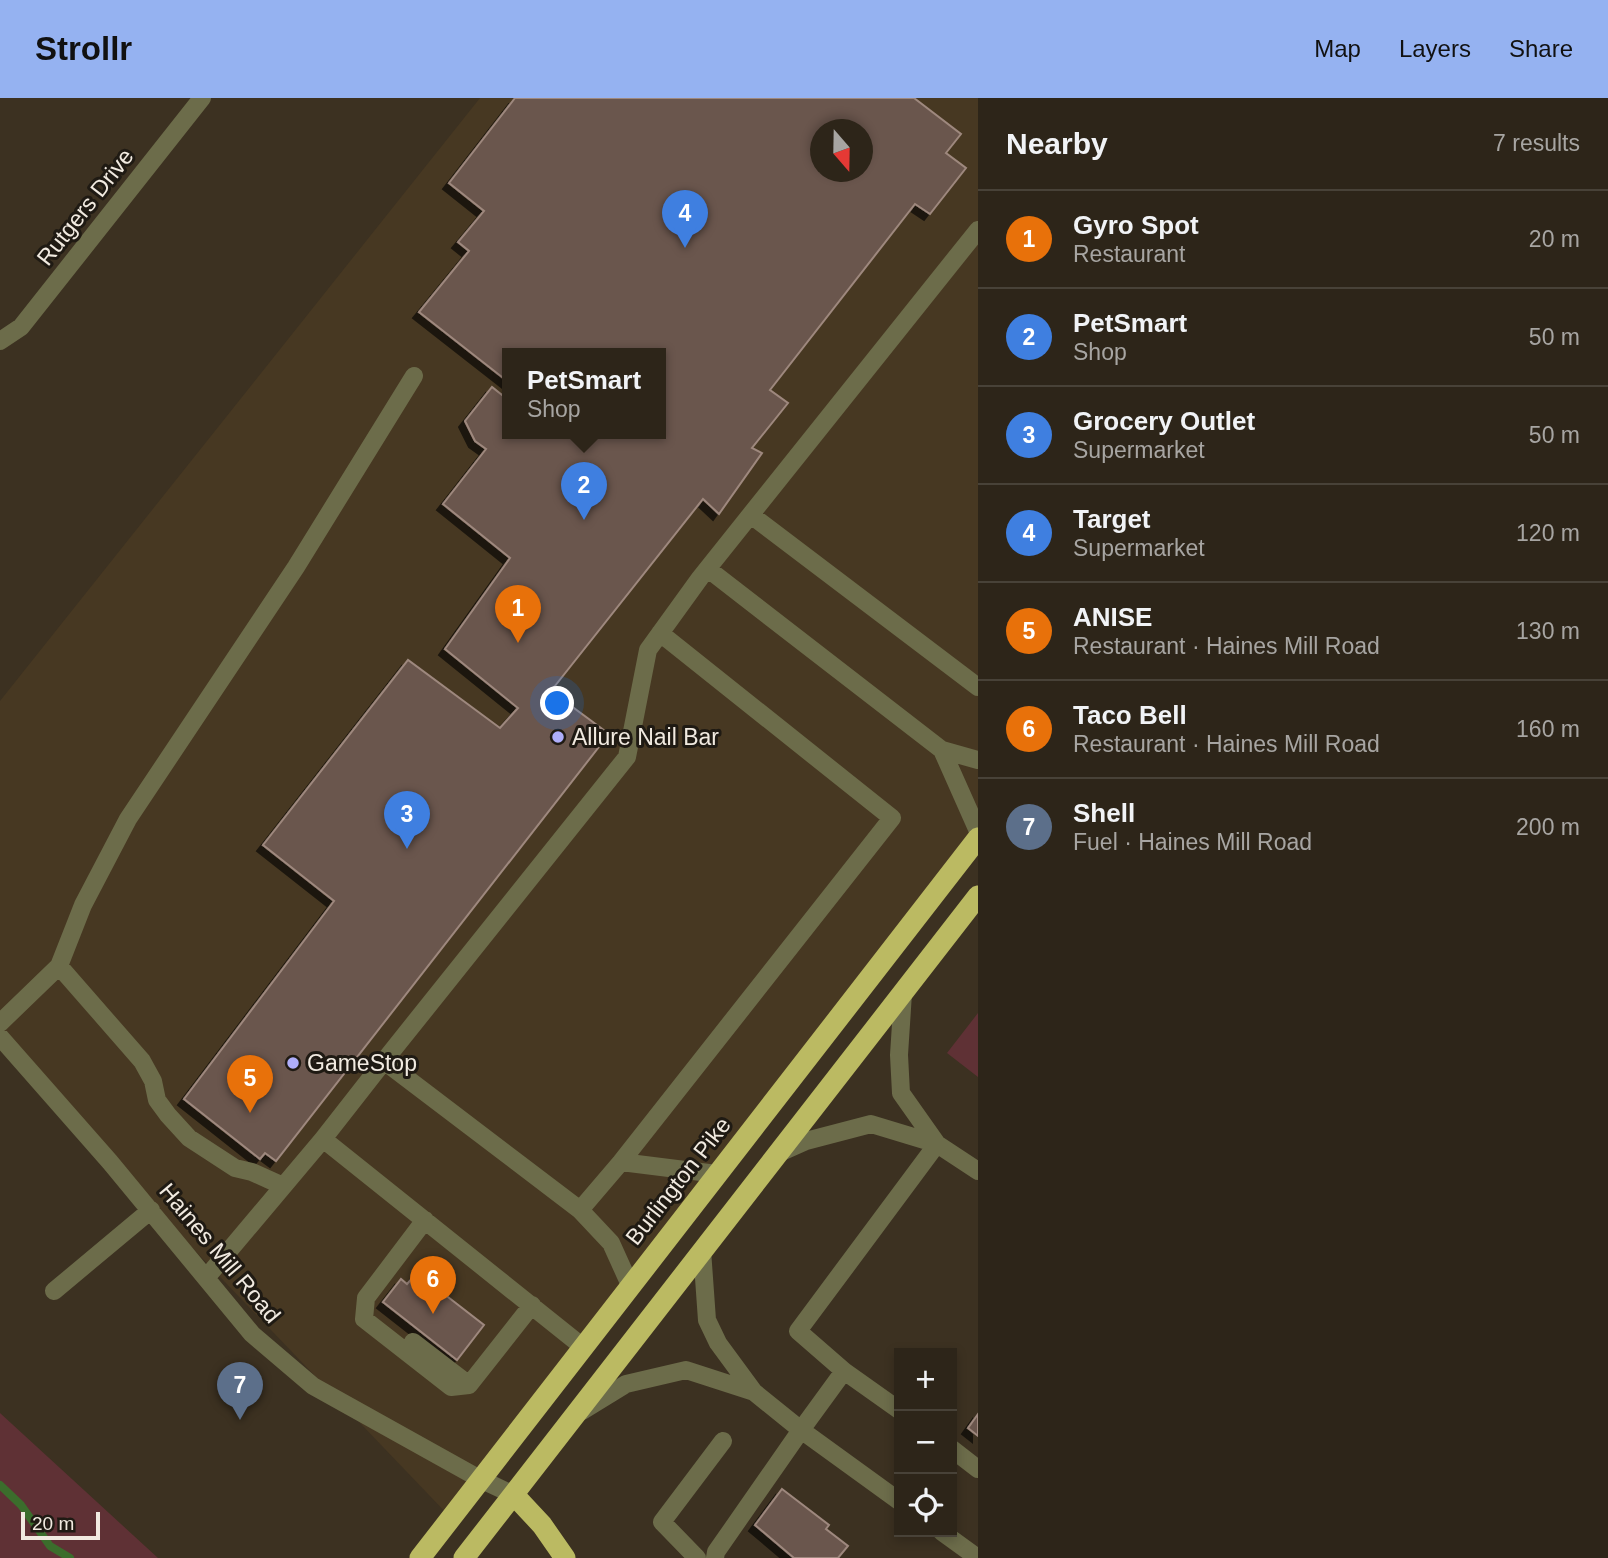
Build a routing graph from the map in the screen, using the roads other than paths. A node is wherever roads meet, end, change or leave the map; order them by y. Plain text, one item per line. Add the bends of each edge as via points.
1 (202, 98) edge
2 (978, 230) edge
3 (0, 341) edge
4 (414, 376) dead end
5 (751, 515) junction
6 (708, 569) junction
7 (660, 633) junction
8 (978, 687) edge
9 (942, 750) junction
10 (978, 760) edge
11 (978, 831) edge
12 (978, 838) edge
13 (978, 896) edge
14 (59, 966) junction
15 (903, 993) junction
16 (0, 1023) edge
17 (0, 1037) edge
18 (384, 1061) junction
19 (323, 1139) junction
20 (937, 1143) junction
21 (779, 1153) junction
22 (621, 1163) junction
23 (978, 1171) edge
24 (718, 1174) junction
25 (283, 1186) junction
26 (150, 1210) junction
27 (580, 1210) junction
28 (425, 1220) junction
29 (702, 1250) junction
30 (206, 1278) junction
31 (630, 1285) junction
32 (54, 1291) dead end
33 (532, 1305) junction
34 (583, 1347) junction
35 (844, 1371) junction
36 (754, 1392) junction
37 (894, 1406) edge
38 (576, 1415) junction
39 (801, 1430) junction
40 (723, 1441) dead end
41 (957, 1453) edge
42 (978, 1469) edge
43 (480, 1479) junction
44 (514, 1495) junction
45 (894, 1497) edge
46 (949, 1537) edge
47 (420, 1558) edge
48 (464, 1558) edge
49 (565, 1558) edge
50 (697, 1558) edge
51 (715, 1558) edge
52 (978, 1558) edge

1 - 3 street, Rutgers Drive via 21,327
2 - 5 street
4 - 14 street via 296,567 128,819 83,905
5 - 6 street
5 - 8 street
6 - 7 street
6 - 9 street
7 - 18 street via 648,650 627,757
7 - 22 street via 892,818
9 - 10 street
9 - 11 street
12 - 24 highway, Burlington Pike
13 - 15 highway
14 - 16 street
14 - 25 street via 142,1061 157,1100 189,1138 235,1168
15 - 20 street via 901,1093
15 - 21 highway
17 - 26 street, Haines Mill Road
18 - 19 street
18 - 27 street
19 - 25 street
19 - 28 street
20 - 21 street via 871,1124
20 - 23 street
20 - 35 street via 798,1331
21 - 29 highway
22 - 24 street
22 - 27 street
24 - 31 highway, Burlington Pike
25 - 30 street
26 - 30 street, Haines Mill Road
26 - 32 street
27 - 31 street via 611,1243
28 - 33 street
28 - 33 street via 366,1298 364,1319 451,1387 469,1385
29 - 36 street via 707,1320
29 - 38 highway
30 - 43 street, Haines Mill Road via 252,1334 313,1386
31 - 34 highway, Burlington Pike
33 - 34 street
34 - 43 highway, Burlington Pike
35 - 37 street
35 - 39 street
36 - 38 street via 686,1370 626,1384
36 - 39 street
38 - 44 highway
39 - 45 street
39 - 51 street
40 - 50 street via 662,1522
41 - 42 street
43 - 44 street, Haines Mill Road
43 - 47 highway, Burlington Pike
44 - 48 highway
44 - 49 highway
46 - 52 street

